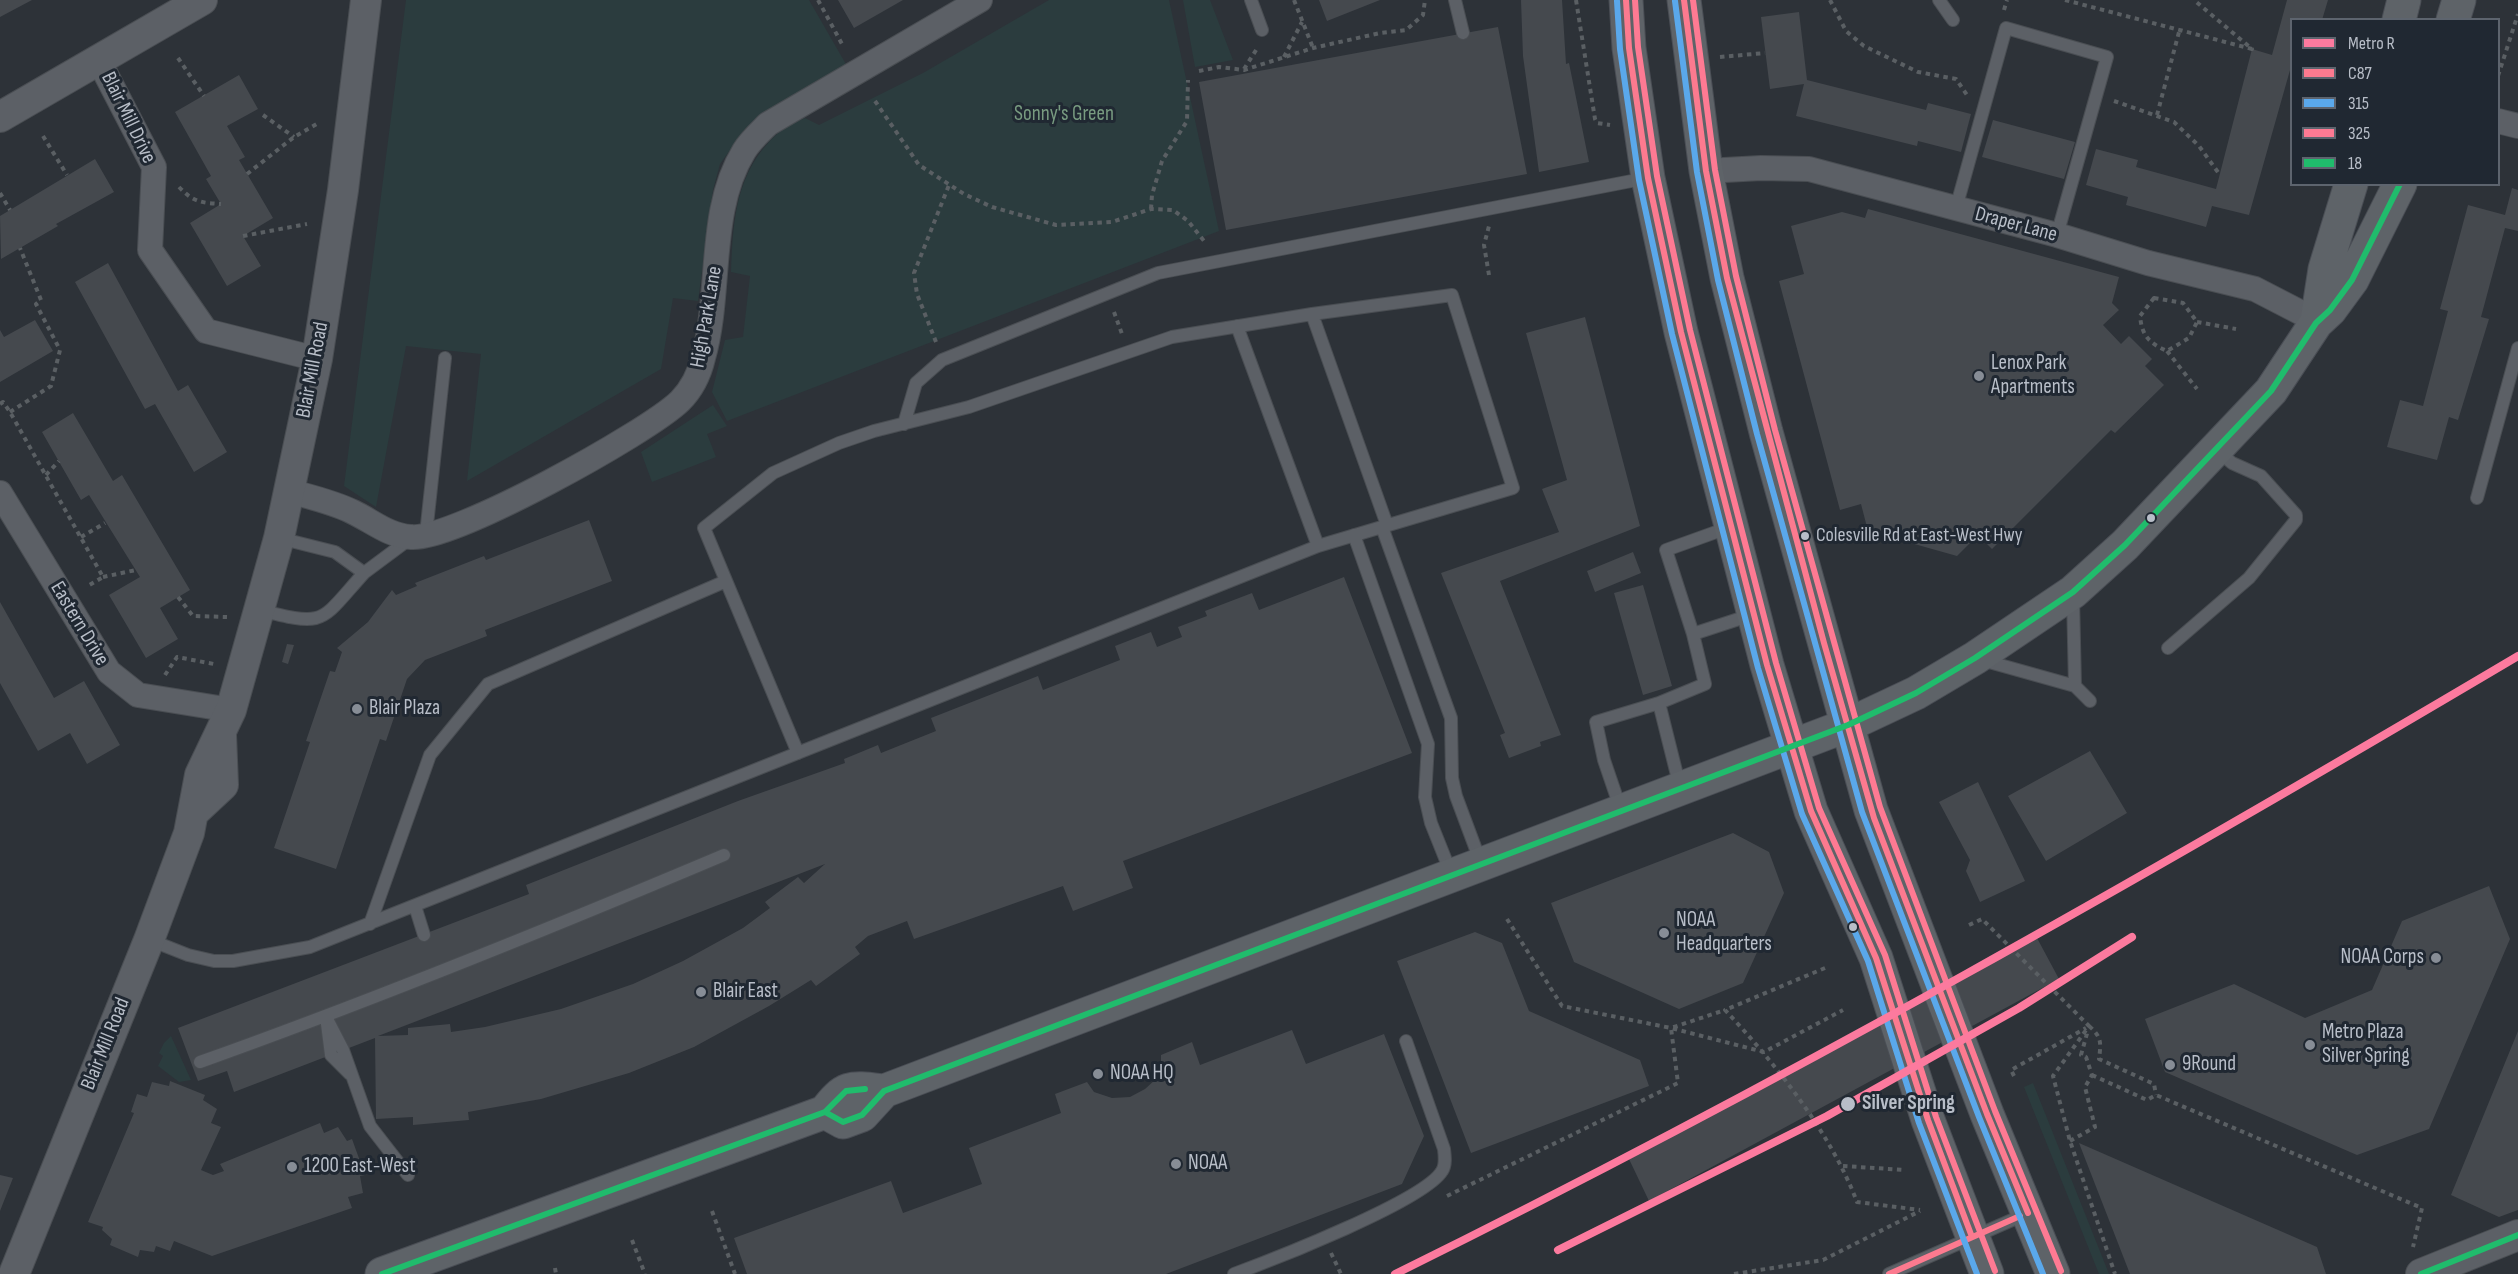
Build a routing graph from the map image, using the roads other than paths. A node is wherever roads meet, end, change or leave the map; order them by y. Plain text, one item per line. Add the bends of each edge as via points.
1 (202, 0) edge
2 (366, 0) edge
3 (980, 0) edge
4 (1251, 0) edge
5 (1455, 0) edge
6 (1626, 0) edge
7 (1684, 0) edge
8 (1939, 0) edge
9 (2404, 0) edge
10 (2459, 0) edge
11 (2400, 18) edge
12 (2454, 18) edge
13 (1953, 20) dead end
14 (1463, 33) dead end
15 (1261, 36) road end
16 (99, 61) junction
17 (0, 117) edge
18 (2500, 121) edge
19 (2518, 126) edge
20 (1706, 171) junction
21 (1648, 178) junction
22 (2350, 186) edge
23 (2399, 186) edge
24 (1956, 208) junction
25 (2057, 236) junction
26 (1312, 314) junction
27 (2317, 321) junction
28 (1237, 326) junction
29 (2518, 348) edge
30 (445, 358) dead end
31 (317, 359) junction
32 (904, 423) junction
33 (2217, 450) junction
34 (289, 491) junction
35 (0, 493) edge
36 (2477, 498) dead end
37 (1385, 526) junction
38 (1731, 527) junction
39 (1353, 535) junction
40 (419, 536) junction
41 (279, 538) junction
42 (1318, 546) junction
43 (364, 573) junction
44 (726, 581) junction
45 (2073, 592) junction
46 (259, 610) junction
47 (1754, 614) junction
48 (1693, 634) junction
49 (2168, 648) dead end
50 (1976, 658) junction
51 (2075, 686) junction
52 (2090, 701) dead end
53 (1659, 703) junction
54 (226, 722) junction
55 (1848, 725) junction
56 (1790, 746) junction
57 (798, 753) junction
58 (1681, 788) junction
59 (1621, 810) junction
60 (724, 855) dead end
61 (1466, 869) junction
62 (415, 906) junction
63 (370, 924) junction
64 (424, 935) dead end
65 (149, 940) junction
66 (326, 1017) junction
67 (1406, 1041) dead end
68 (200, 1062) dead end
69 (408, 1175) dead end
70 (2028, 1213) junction
71 (2518, 1235) edge
72 (1972, 1237) junction
73 (2417, 1261) edge
74 (14, 1274) edge
75 (384, 1274) edge
76 (1234, 1274) edge
77 (1889, 1274) edge
78 (1987, 1274) edge
79 (2053, 1274) edge

1 - 16 street
2 - 31 street, Blair Mill Road
3 - 40 street, High Park Lane via 768,124 745,150 731,178 724,206 704,357 694,385 678,402 596,458 459,525
4 - 15 lane
5 - 14 lane
6 - 21 main road
7 - 20 main road
8 - 13 lane
9 - 11 main road
10 - 12 main road
16 - 17 street
16 - 31 street, Blair Mill Drive via 154,167 150,250 206,331
18 - 19 street
20 - 24 street, Draper Lane via 1809,169
20 - 55 main road via 1727,278 1766,432
21 - 32 lane via 1158,273 942,360 916,383
21 - 38 main road via 1681,332
22 - 27 main road via 2325,269
23 - 27 main road via 2352,280
24 - 25 street, Draper Lane
24 - 25 lane via 2006,28 2107,57
25 - 27 street, Draper Lane via 2255,289
26 - 28 lane
26 - 37 lane
26 - 37 lane via 1452,295 1514,488
27 - 33 main road via 2271,392
28 - 32 lane via 1172,337 969,407
28 - 42 lane
29 - 36 lane
30 - 40 lane
31 - 34 street, Blair Mill Road
32 - 44 lane via 838,443 773,473 704,528
33 - 45 main road via 2125,545
33 - 49 lane via 2232,463 2261,476 2296,515 2296,520 2249,578
34 - 40 street via 354,512 376,526
34 - 41 street, Blair Mill Road
35 - 54 street, Eastern Drive via 109,672 138,695
37 - 39 lane
37 - 61 lane via 1451,718 1452,777
38 - 47 main road
38 - 48 lane via 1666,550
39 - 42 lane
39 - 61 lane via 1428,744 1425,797 1431,823
40 - 43 lane
41 - 43 lane via 335,552
41 - 46 street, Blair Mill Road
42 - 57 lane
43 - 46 lane via 326,616 316,620
44 - 57 lane
44 - 63 lane via 488,684 430,755
45 - 50 main road
45 - 51 lane
46 - 54 street, Blair Mill Road
47 - 48 lane
47 - 56 main road
48 - 53 lane via 1705,684
50 - 51 lane
50 - 55 main road via 1916,693
51 - 52 lane
53 - 58 lane
53 - 59 lane via 1596,722
54 - 65 street, Blair Mill Road via 223,785 193,813
55 - 56 main road
55 - 70 main road via 1874,818
56 - 58 main road
56 - 72 main road via 1811,811 1876,958 1928,1120
57 - 62 lane
58 - 59 main road
59 - 61 main road
60 - 66 lane
61 - 75 main road via 884,1091 862,1115 843,1122 825,1112
62 - 63 lane
62 - 64 lane
63 - 65 lane via 310,947 233,961 200,959
65 - 74 street, Blair Mill Road
66 - 68 lane
66 - 69 lane via 370,1126
67 - 76 lane via 1444,1149 1441,1174 1409,1198 1283,1256
70 - 72 lane
70 - 79 main road
71 - 73 street
72 - 77 lane
72 - 78 main road

